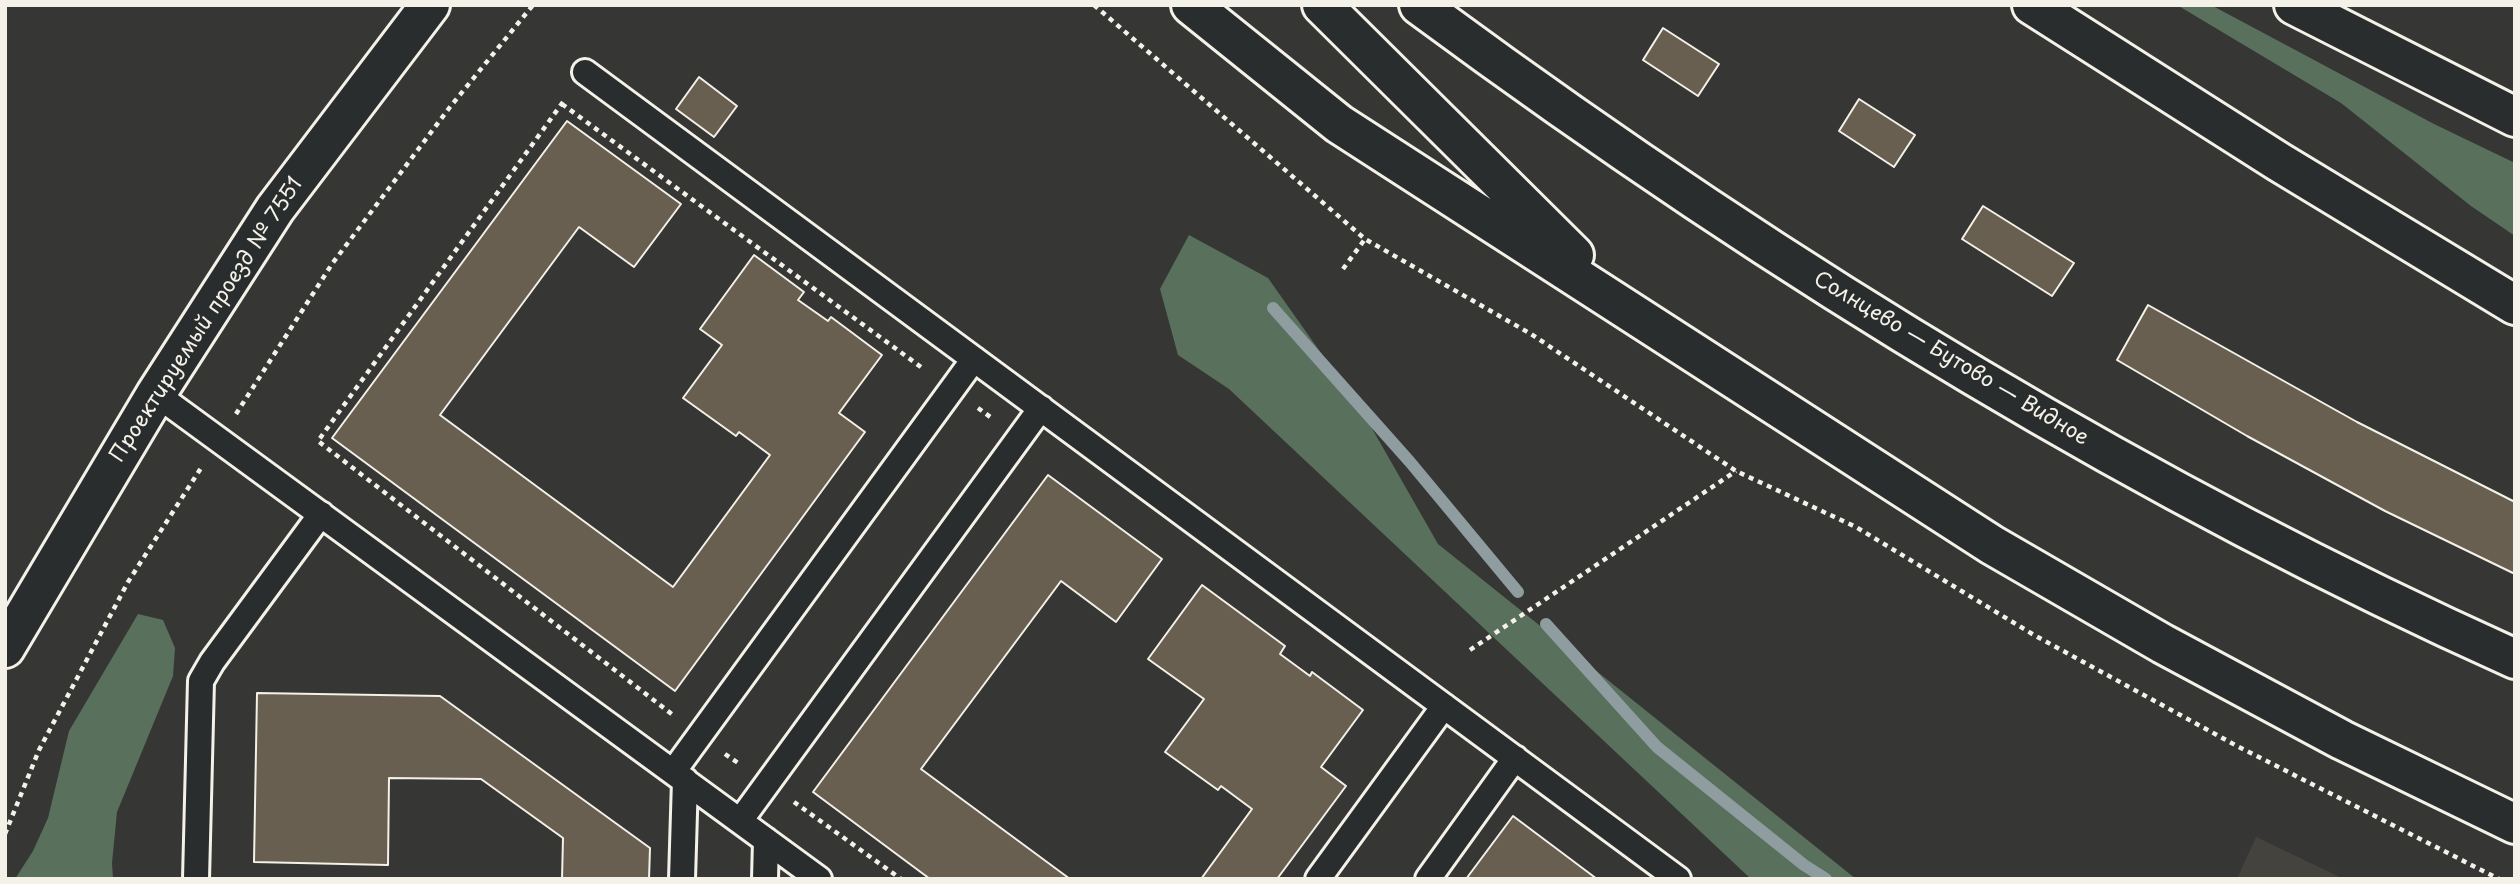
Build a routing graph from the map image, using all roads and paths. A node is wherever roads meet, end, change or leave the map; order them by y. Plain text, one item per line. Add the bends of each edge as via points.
1 (430, 5) edge
2 (533, 5) edge
3 (1094, 5) edge
4 (1191, 5) edge
5 (1322, 5) edge
6 (1419, 5) edge
7 (2032, 5) edge
8 (2294, 5) edge
9 (585, 72) joint
10 (2515, 117) edge
11 (1365, 239) junction
12 (1343, 269) dead end
13 (2515, 305) edge
14 (1625, 306) junction
15 (974, 359) junction
16 (156, 394) junction
17 (1041, 408) junction
18 (219, 440) junction
19 (1736, 471) junction
20 (321, 514) junction
21 (5, 648) edge
22 (1470, 650) dead end
23 (2515, 659) edge
24 (1444, 706) junction
25 (700, 736) junction
26 (1515, 758) junction
27 (679, 776) junction
28 (767, 784) junction
29 (740, 821) junction
30 (2515, 824) edge
31 (5, 834) edge
32 (766, 840) junction
33 (196, 879) edge
34 (682, 879) edge
35 (765, 879) edge
36 (819, 879) edge
37 (901, 879) edge
38 (1318, 879) edge
39 (1428, 879) edge
40 (1678, 879) edge
41 (2499, 879) edge

1 - 16 main road, Проектируемый проезд № 7551 via 275,209
2 - 18 path via 332,264
3 - 11 path
4 - 14 main road via 1339,124
5 - 14 main road
6 - 23 main road, Солнцево — Бутово — Видное via 1745,234 1937,354 2285,548
7 - 13 main road
8 - 10 main road
9 - 15 lane
9 - 25 path via 318,441
11 - 12 path
11 - 19 path via 1531,334
14 - 30 main road via 1981,538 2163,644 2342,740
15 - 17 lane
15 - 25 lane
16 - 18 lane
16 - 21 main road, Проектируемый проезд № 7551
17 - 24 lane
17 - 28 lane
18 - 20 lane
18 - 31 path via 122,594 39,750
19 - 22 path
19 - 41 path via 1856,527 2034,635 2225,740
20 - 27 lane
20 - 33 lane via 201,681
24 - 26 lane
24 - 38 lane
25 - 27 lane
25 - 28 path
26 - 39 lane
26 - 40 lane
27 - 29 lane
27 - 34 lane
28 - 29 lane
28 - 37 path
29 - 32 lane
32 - 35 lane
32 - 36 lane

